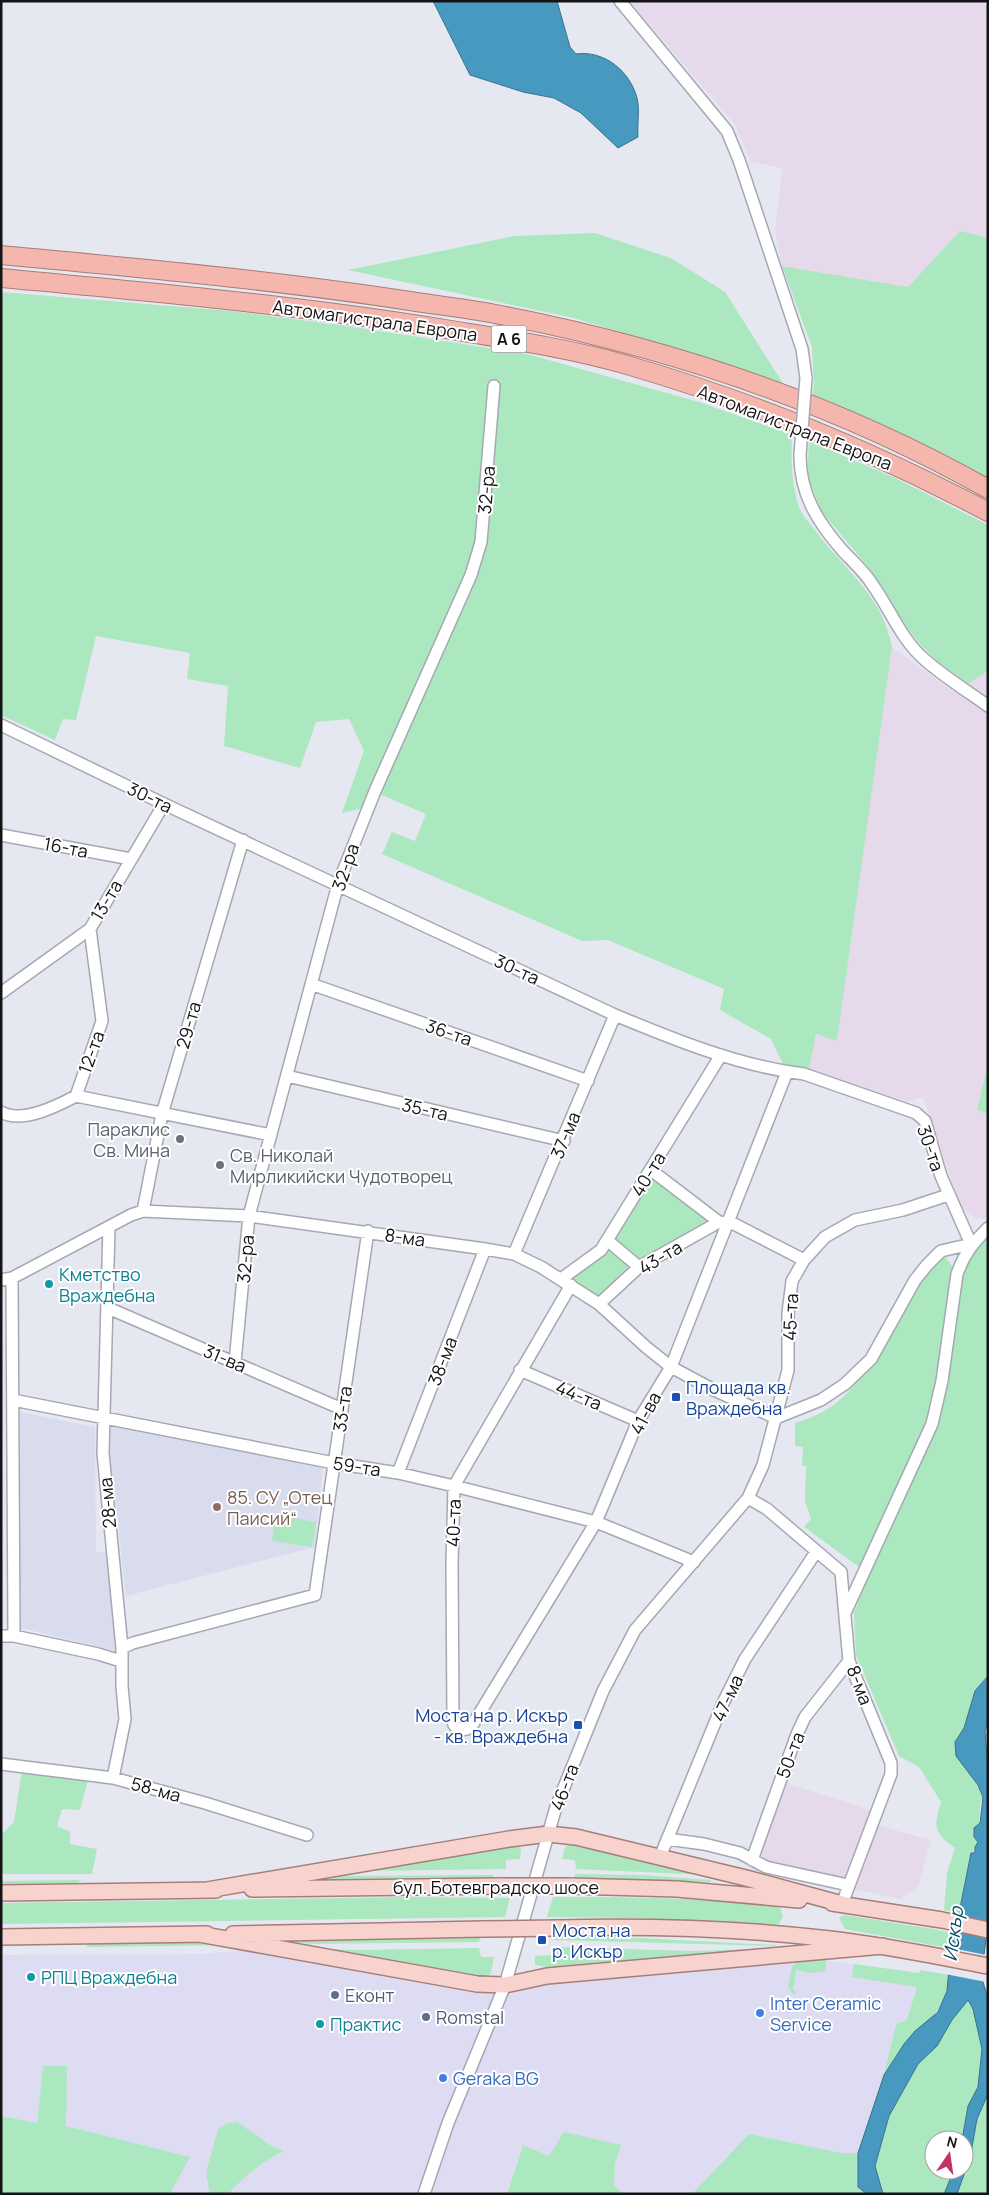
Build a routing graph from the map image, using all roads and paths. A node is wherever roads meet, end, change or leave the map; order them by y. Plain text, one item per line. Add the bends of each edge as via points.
1 (620, 1) edge
2 (1, 255) edge
3 (1, 278) edge
4 (494, 386) dead end
5 (988, 489) edge
6 (988, 512) edge
7 (988, 706) edge
8 (3, 730) edge
9 (164, 804) junction
10 (1, 835) edge
11 (243, 840) junction
12 (131, 859) junction
13 (338, 884) junction
14 (90, 929) junction
15 (311, 984) junction
16 (1, 993) edge
17 (615, 1016) junction
18 (721, 1055) junction
19 (787, 1072) junction
20 (287, 1076) junction
21 (588, 1081) junction
22 (76, 1096) junction
23 (3, 1114) edge
24 (162, 1114) junction
25 (271, 1135) junction
26 (564, 1141) junction
27 (651, 1170) junction
28 (948, 1195) junction
29 (143, 1212) junction
30 (249, 1216) junction
31 (723, 1222) junction
32 (109, 1227) junction
33 (988, 1228) edge
34 (368, 1232) junction
35 (607, 1240) junction
36 (971, 1244) junction
37 (485, 1249) junction
38 (514, 1254) junction
39 (804, 1260) junction
40 (639, 1267) junction
41 (7, 1279) edge
42 (566, 1282) junction
43 (599, 1304) junction
44 (108, 1308) junction
45 (235, 1362) junction
46 (671, 1367) junction
47 (520, 1370) junction
48 (13, 1400) junction
49 (342, 1409) junction
50 (776, 1418) junction
51 (103, 1419) junction
52 (638, 1421) junction
53 (334, 1463) junction
54 (398, 1473) junction
55 (454, 1486) junction
56 (748, 1498) junction
57 (596, 1522) junction
58 (816, 1552) junction
59 (694, 1562) junction
60 (841, 1572) junction
61 (861, 1576) junction
62 (845, 1613) junction
63 (1, 1636) edge
64 (14, 1636) junction
65 (122, 1648) junction
66 (122, 1661) junction
67 (849, 1661) junction
68 (460, 1730) joint
69 (1, 1764) edge
70 (113, 1778) junction
71 (548, 1834) junction
72 (307, 1835) dead end
73 (667, 1839) junction
74 (660, 1856) junction
75 (752, 1860) junction
76 (848, 1885) junction
77 (207, 1890) junction
78 (1, 1893) edge
79 (842, 1904) junction
80 (988, 1930) edge
81 (199, 1934) junction
82 (1, 1937) edge
83 (883, 1946) junction
84 (988, 1966) edge
85 (505, 1986) junction
86 (424, 2194) edge

1 - 7 street, bridge via 727,131 802,348 806,378 800,474 806,495 817,516 871,582 902,635 923,658
2 - 5 highway, Автомагистрала Европа / A 6 via 337,290 505,315 631,344 764,387 950,467
3 - 6 highway, Автомагистрала Европа / A 6 via 350,313 511,340 625,364 751,405 862,450
4 - 13 street, 32-ра via 479,550
8 - 9 street, 30-та
9 - 11 street, 30-та
9 - 12 street, 13-та
10 - 12 street, 16-та
11 - 13 street, 30-та
11 - 24 street, 29-та
12 - 14 street, 13-та
13 - 15 street, 32-ра
13 - 17 street, 30-та
14 - 16 street, 13-та
14 - 22 street, 12-та via 102,1021
15 - 20 street, 32-ра
15 - 21 street, 36-та
17 - 18 street, 30-та
17 - 21 street, 37-ма
18 - 19 street, 30-та
18 - 27 street, 40-та
19 - 28 street, 30-та via 804,1074 916,1113 925,1122
19 - 31 street, 41-ва
20 - 25 street, 32-ра
20 - 26 street, 35-та
21 - 26 street, 37-ма
22 - 23 street, 12-та via 36,1113
22 - 24 street
24 - 25 street
24 - 29 street, 29-та
25 - 30 street, 32-ра
26 - 38 street, 37-ма
27 - 31 street
27 - 35 street, 40-та
28 - 36 street, 30-та
28 - 39 street, 45-та via 903,1210 856,1220 826,1237
29 - 30 street, 8-ма
29 - 32 street, 8-ма
30 - 34 street, 8-ма
30 - 45 street, 32-ра
31 - 39 street via 734,1224
31 - 40 street, 43-та
31 - 46 street, 41-ва
32 - 41 street, 8-ма
32 - 44 street, 28-ма
33 - 36 street
34 - 37 street, 8-ма
34 - 49 street, 33-та
35 - 40 street
35 - 42 street, 40-та via 601,1250
36 - 50 street via 941,1251 927,1265 910,1288 871,1359 845,1384 821,1400
36 - 61 street via 957,1274 942,1381 932,1424
37 - 38 street, 8-ма
37 - 54 street, 38-ма
38 - 42 street, 8-ма
39 - 50 street, 45-та via 792,1281 788,1313 788,1370
40 - 43 street, 43-та
41 - 48 street
42 - 43 street, 8-ма
42 - 47 street, 40-та
43 - 46 street, 8-ма
44 - 45 street, 31-ва
44 - 51 street, 28-ма
45 - 49 street, 31-ва
46 - 50 street, 8-ма
46 - 52 street, 41-ва
47 - 52 street, 44-та
47 - 55 street, 40-та
48 - 51 street, 59-та
48 - 64 street
49 - 53 street, 33-та
50 - 56 street, 46-та via 763,1465
51 - 53 street, 59-та
51 - 65 street, 28-ма via 106,1490
52 - 57 street, 41-ва
53 - 54 street, 59-та
53 - 65 street, 33-та via 315,1595 133,1642
54 - 55 street, 59-та
55 - 57 street, 59-та
55 - 68 street, 40-та via 452,1718
56 - 58 street via 768,1509
56 - 59 street, 46-та
57 - 59 street, 59-та
57 - 68 street, 41-ва via 474,1724
58 - 60 street
58 - 73 street, 47-ма via 745,1659 723,1703
59 - 71 street, 46-та via 635,1630 603,1691
60 - 61 street
60 - 62 street, 8-ма
61 - 62 street
62 - 67 street, 8-ма
63 - 64 street
64 - 66 street
65 - 66 street, 28-ма
66 - 70 street, 28-ма via 125,1719
67 - 75 street, 50-та via 810,1710 797,1734
67 - 76 street, 8-ма via 891,1763 891,1774
69 - 70 street, 58-ма
70 - 72 street, 58-ма
71 - 74 main road
71 - 77 main road
71 - 85 street, 46-та
73 - 74 street, 47-ма
73 - 75 street via 704,1844 740,1853
74 - 79 main road
75 - 76 street via 766,1867
76 - 79 street, 8-ма
77 - 78 main road, бул. Ботевградско шосе
77 - 79 main road, бул. Ботевградско шосе, bridge via 571,1886 677,1889
79 - 80 main road, бул. Ботевградско шосе
81 - 82 main road
81 - 83 main road, bridge via 627,1927 710,1929
81 - 85 main road via 477,1984
83 - 84 main road
83 - 85 main road via 547,1976
85 - 86 street, 46-та via 448,2123

